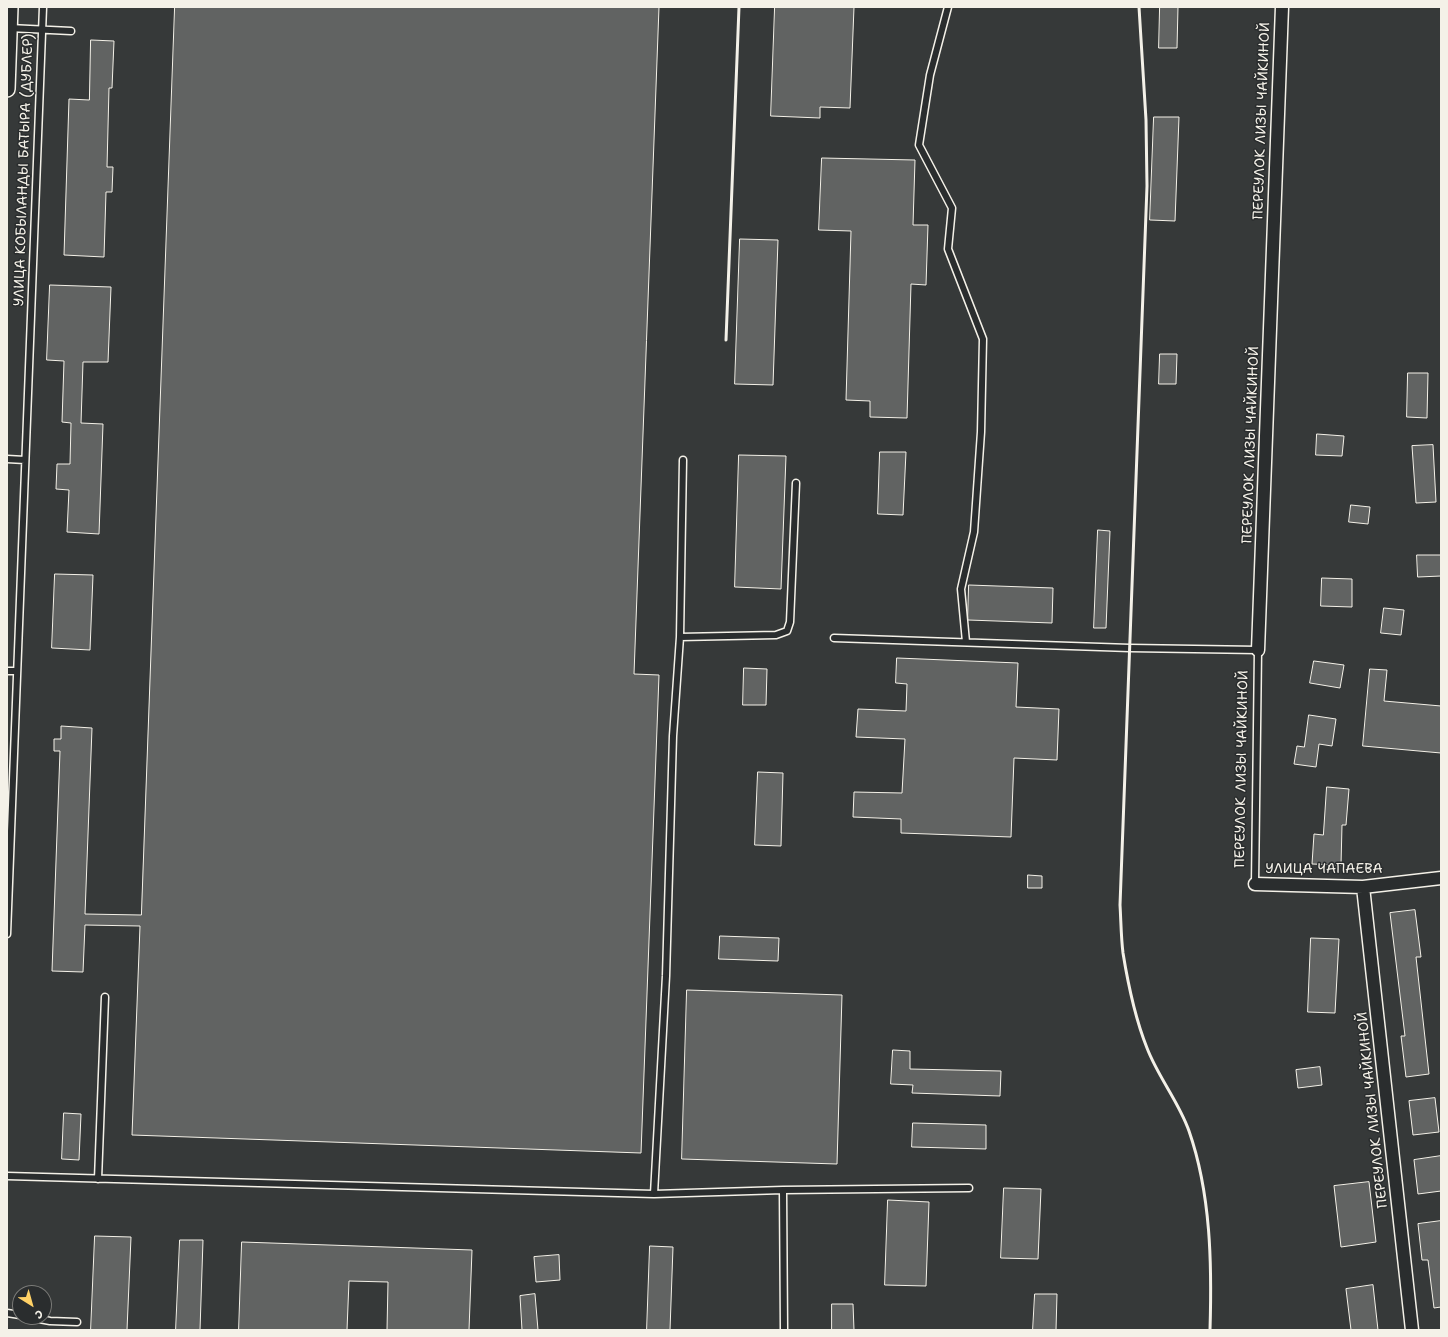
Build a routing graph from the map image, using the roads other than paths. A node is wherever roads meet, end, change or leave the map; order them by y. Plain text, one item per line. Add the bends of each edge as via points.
1 (10, 7) edge
2 (43, 7) edge
3 (948, 7) edge
4 (1282, 7) edge
5 (9, 28) junction
6 (42, 29) junction
7 (70, 31) dead end
8 (7, 88) edge
9 (7, 460) edge
10 (25, 460) junction
11 (683, 460) dead end
12 (796, 483) dead end
13 (680, 637) junction
14 (834, 638) dead end
15 (966, 642) junction
16 (1258, 650) junction
17 (7, 671) edge
18 (17, 671) junction
19 (1441, 878) edge
20 (1256, 884) joint
21 (1363, 887) junction
22 (7, 934) edge
23 (105, 997) dead end
24 (7, 1176) edge
25 (98, 1179) junction
26 (970, 1188) dead end
27 (783, 1190) junction
28 (654, 1194) junction
29 (52, 1321) edge
30 (77, 1322) dead end
31 (784, 1330) edge
32 (1412, 1330) edge

1 - 5 street
2 - 6 lane, УЛИЦА КОБЫЛАНДЫ БАТЫРА (ДУБЛЕР)
3 - 15 lane via 930,75 919,145 952,208 948,249 984,339 974,532 961,589
4 - 16 street, ПЕРЕУЛОК ЛИЗЫ ЧАЙКИНОЙ
5 - 6 lane
5 - 8 street
6 - 7 lane
6 - 10 lane, УЛИЦА КОБЫЛАНДЫ БАТЫРА (ДУБЛЕР)
9 - 10 lane
10 - 18 lane, УЛИЦА КОБЫЛАНДЫ БАТЫРА (ДУБЛЕР)
11 - 13 lane
12 - 13 lane via 790,622 787,630 776,635
13 - 28 lane via 673,736 666,976
14 - 15 lane
15 - 16 lane
16 - 20 lane, ПЕРЕУЛОК ЛИЗЫ ЧАЙКИНОЙ
17 - 18 lane
18 - 22 lane, УЛИЦА КОБЫЛАНДЫ БАТЫРА (ДУБЛЕР)
19 - 21 street, УЛИЦА ЧАПАЕВА
20 - 21 street, УЛИЦА ЧАПАЕВА
21 - 32 street, ПЕРЕУЛОК ЛИЗЫ ЧАЙКИНОЙ
23 - 25 lane
24 - 25 lane
25 - 28 lane
26 - 27 lane
27 - 28 lane
27 - 31 lane
29 - 30 lane

